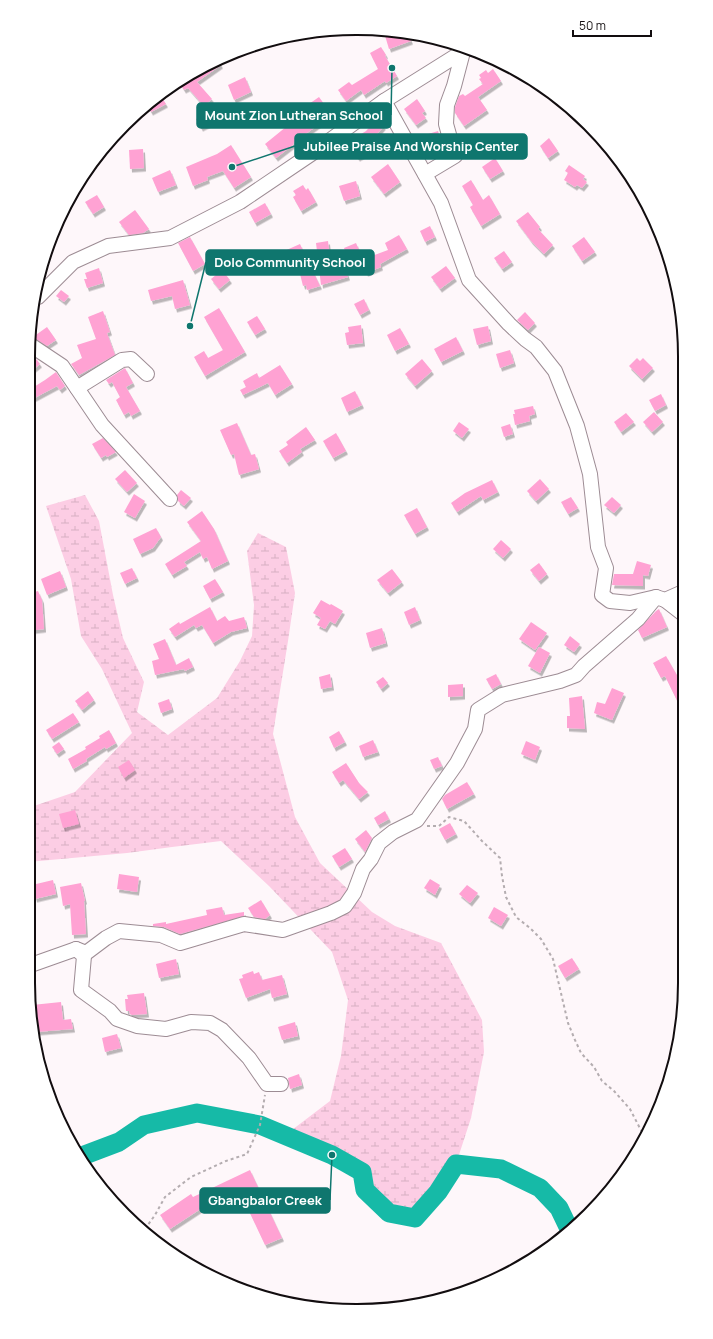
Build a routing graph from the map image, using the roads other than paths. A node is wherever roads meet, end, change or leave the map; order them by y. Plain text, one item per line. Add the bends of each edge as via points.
1 (460, 52) edge
2 (464, 53) edge
3 (384, 102) junction
4 (425, 174) junction
5 (41, 294) edge
6 (35, 348) edge
7 (146, 374) dead end
8 (77, 388) junction
9 (170, 499) dead end
10 (678, 593) edge
11 (661, 598) junction
12 (678, 610) edge
13 (76, 950) junction
14 (35, 964) edge
15 (274, 1084) road end

1 - 3 street
2 - 4 street via 447,105 446,124 456,156
3 - 4 street
3 - 5 street via 240,202 170,238 108,246 73,262
4 - 11 street via 441,203 469,280 509,324 536,347 555,371 577,426 590,474 598,547 606,568 602,595 610,601 630,603
6 - 8 street via 62,366
7 - 8 street via 131,358 122,360
8 - 9 street via 102,425
10 - 11 street
11 - 12 street
11 - 13 street via 576,675 502,695 478,710 475,729 457,762 417,820 393,832 379,843 345,906 283,930 244,924 180,942 161,935 119,931 86,953
13 - 14 street
13 - 15 street via 84,956 81,990 117,1019 137,1026 166,1028 191,1022 210,1023 222,1030

